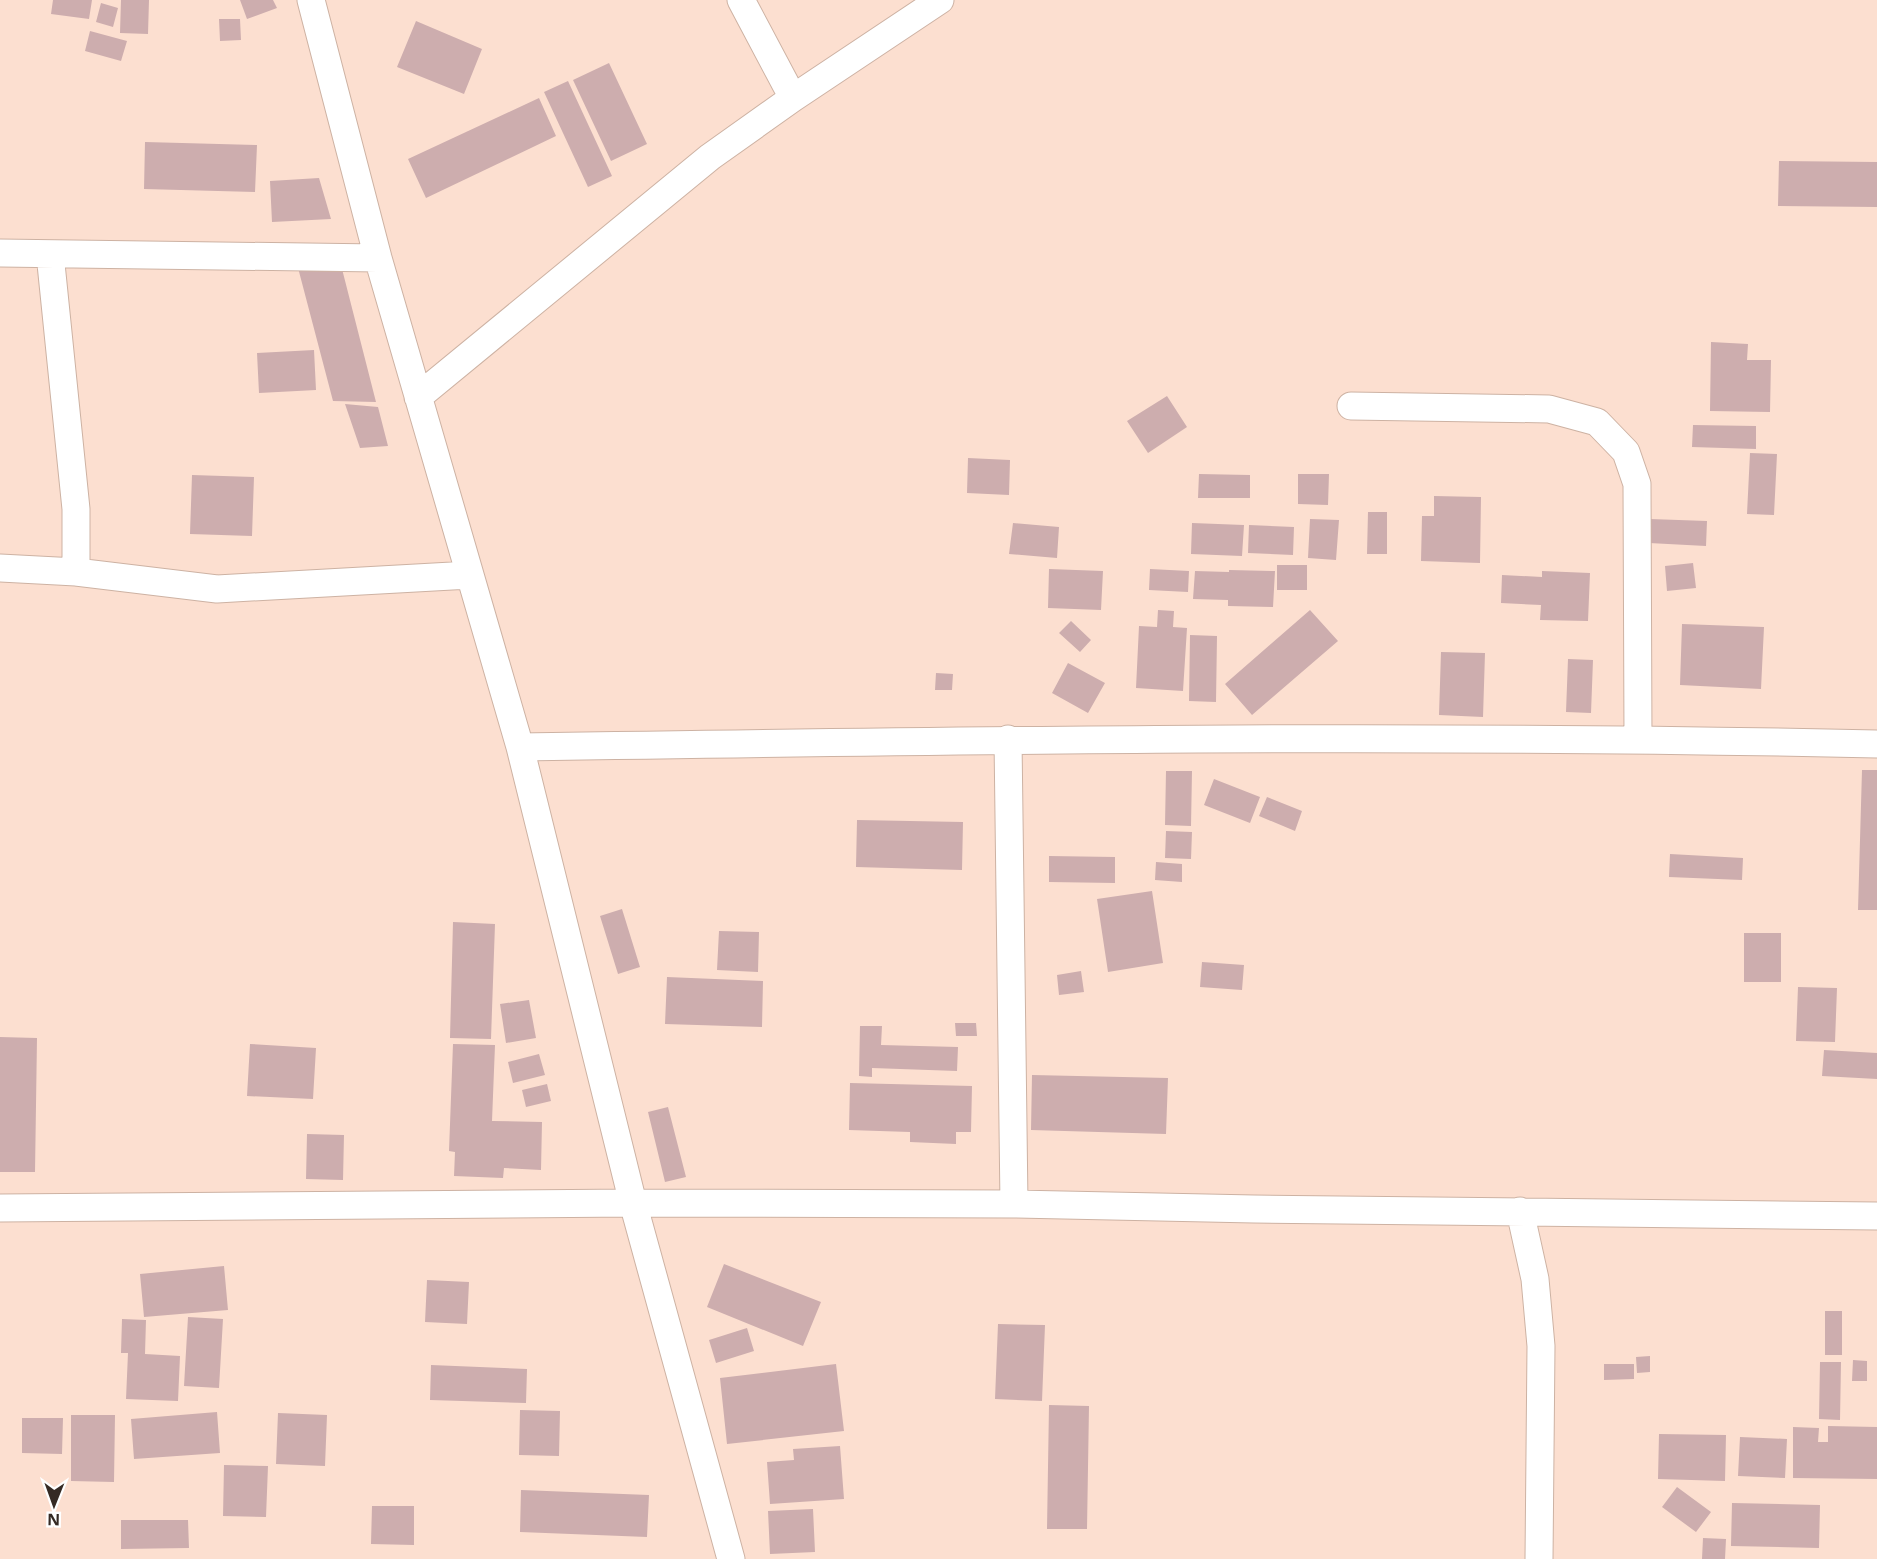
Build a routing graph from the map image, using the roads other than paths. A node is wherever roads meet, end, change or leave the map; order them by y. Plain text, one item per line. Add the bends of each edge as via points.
1 (311, 0) edge
2 (741, 0) edge
3 (940, 0) edge
4 (793, 98) junction
5 (0, 253) edge
6 (50, 254) junction
7 (378, 258) junction
8 (418, 397) junction
9 (1351, 406) dead end
10 (0, 568) edge
11 (76, 572) junction
12 (470, 575) junction
13 (1008, 739) junction
14 (1638, 739) junction
15 (1877, 744) edge
16 (520, 747) junction
17 (633, 1203) junction
18 (1014, 1204) junction
19 (0, 1208) edge
20 (1520, 1211) junction
21 (1877, 1216) edge
22 (731, 1559) edge
23 (1539, 1559) edge

1 - 7 street
2 - 4 street
3 - 4 street
4 - 8 street via 710,157
5 - 6 street
6 - 7 street
6 - 11 street via 76,509
7 - 8 street
8 - 12 street
9 - 14 street via 1549,409 1597,422 1626,452 1637,484
10 - 11 street
11 - 12 street via 217,589
12 - 16 street
13 - 14 street
13 - 16 street
13 - 18 street
14 - 15 street
16 - 17 street
17 - 18 street
17 - 19 street
17 - 22 street
18 - 20 street
20 - 21 street
20 - 23 street via 1535,1279 1541,1346

